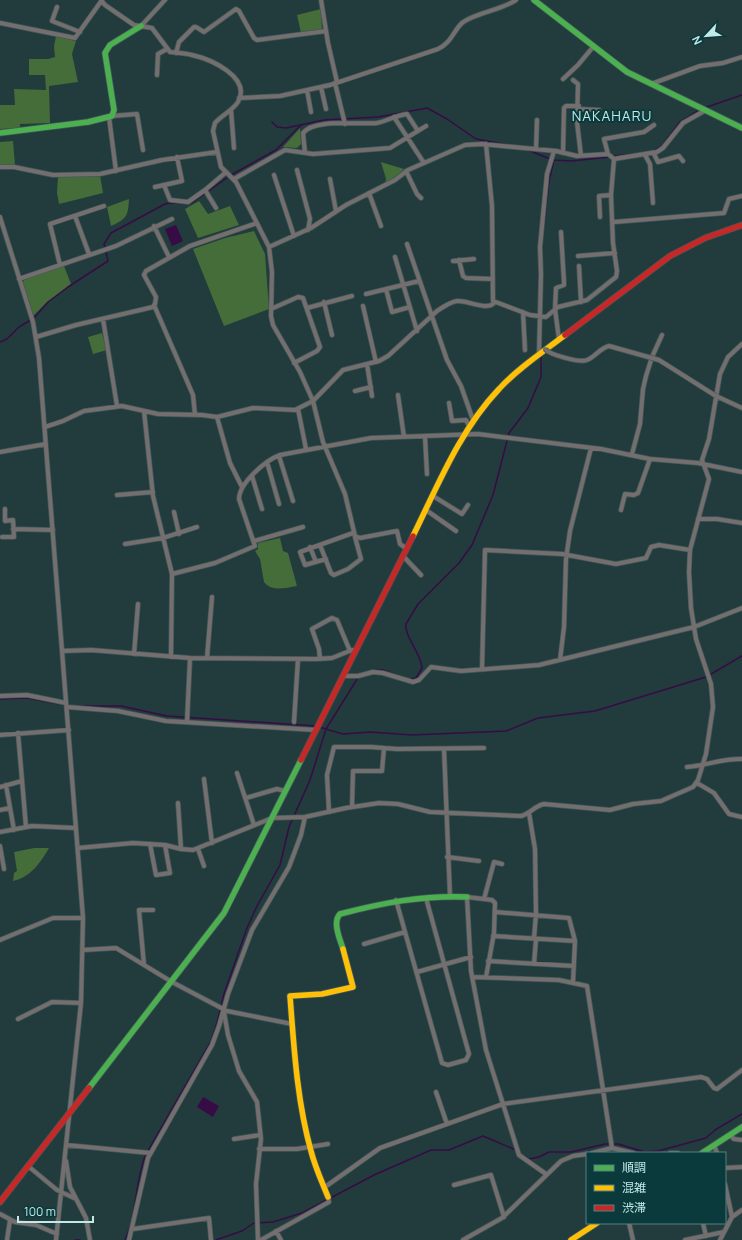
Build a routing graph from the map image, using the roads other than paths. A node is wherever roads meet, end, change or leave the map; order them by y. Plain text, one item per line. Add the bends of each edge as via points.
1 (101, 0) edge
2 (165, 0) edge
3 (321, 0) edge
4 (516, 0) edge
5 (534, 0) edge
6 (57, 7) dead end
7 (0, 23) edge
8 (141, 26) junction
9 (326, 31) junction
10 (80, 32) junction
11 (593, 47) junction
12 (167, 49) junction
13 (176, 53) junction
14 (742, 58) edge
15 (157, 75) dead end
16 (563, 79) dead end
17 (573, 80) dead end
18 (336, 83) junction
19 (651, 84) junction
20 (320, 87) junction
21 (307, 90) junction
22 (239, 98) junction
23 (579, 108) junction
24 (326, 109) dead end
25 (703, 109) junction
26 (231, 110) junction
27 (599, 110) dead end
28 (311, 112) dead end
29 (111, 117) junction
30 (394, 117) junction
31 (537, 120) dead end
32 (345, 124) junction
33 (654, 125) dead end
34 (426, 126) dead end
35 (742, 128) edge
36 (418, 131) junction
37 (0, 133) edge
38 (408, 138) junction
39 (486, 144) junction
40 (234, 148) dead end
41 (536, 149) junction
42 (143, 150) dead end
43 (554, 151) junction
44 (218, 152) junction
45 (305, 153) junction
46 (563, 153) junction
47 (608, 154) junction
48 (654, 154) junction
49 (645, 155) junction
50 (581, 156) junction
51 (177, 157) junction
52 (614, 159) junction
53 (683, 161) dead end
54 (424, 163) junction
55 (0, 166) edge
56 (297, 170) dead end
57 (116, 171) junction
58 (406, 171) junction
59 (225, 173) junction
60 (274, 176) dead end
61 (330, 178) dead end
62 (234, 179) junction
63 (164, 185) junction
64 (155, 187) dead end
65 (205, 190) junction
66 (369, 193) junction
67 (611, 196) junction
68 (742, 196) edge
69 (421, 198) dead end
70 (653, 203) dead end
71 (104, 206) dead end
72 (216, 208) dead end
73 (336, 211) junction
74 (76, 216) junction
75 (0, 217) edge
76 (600, 217) dead end
77 (172, 219) dead end
78 (614, 222) junction
79 (257, 223) junction
80 (742, 225) edge
81 (154, 226) junction
82 (381, 226) dead end
83 (308, 230) junction
84 (561, 232) dead end
85 (294, 236) junction
86 (407, 244) dead end
87 (269, 248) junction
88 (614, 253) junction
89 (89, 254) junction
90 (578, 256) dead end
91 (169, 257) junction
92 (395, 257) dead end
93 (474, 259) dead end
94 (60, 265) junction
95 (578, 266) dead end
96 (19, 279) junction
97 (493, 279) junction
98 (419, 281) junction
99 (403, 285) junction
100 (386, 289) junction
101 (366, 294) dead end
102 (352, 296) dead end
103 (324, 302) junction
104 (581, 302) junction
105 (494, 303) junction
106 (154, 306) junction
107 (363, 306) dead end
108 (307, 308) junction
109 (410, 308) junction
110 (271, 309) junction
111 (555, 309) junction
112 (523, 312) junction
113 (432, 317) junction
114 (542, 317) junction
115 (103, 319) junction
116 (417, 331) junction
117 (332, 335) dead end
118 (662, 335) dead end
119 (36, 338) junction
120 (559, 339) junction
121 (742, 344) edge
122 (526, 350) dead end
123 (543, 351) junction
124 (652, 357) junction
125 (376, 362) junction
126 (294, 363) junction
127 (367, 364) junction
128 (371, 387) junction
129 (356, 391) dead end
130 (398, 395) dead end
131 (372, 396) dead end
132 (716, 396) junction
133 (313, 401) junction
134 (449, 403) dead end
135 (116, 406) junction
136 (742, 408) edge
137 (298, 409) junction
138 (144, 411) junction
139 (196, 415) junction
140 (217, 417) junction
141 (473, 420) junction
142 (469, 426) junction
143 (45, 427) junction
144 (464, 435) junction
145 (404, 437) junction
146 (425, 437) junction
147 (46, 444) junction
148 (325, 446) junction
149 (591, 448) junction
150 (306, 449) junction
151 (0, 452) edge
152 (632, 454) junction
153 (279, 456) junction
154 (650, 459) junction
155 (267, 462) junction
156 (702, 464) junction
157 (742, 472) edge
158 (427, 474) dead end
159 (252, 476) junction
160 (242, 487) junction
161 (153, 492) junction
162 (117, 495) dead end
163 (433, 496) junction
164 (293, 501) dead end
165 (279, 504) dead end
166 (468, 505) dead end
167 (5, 509) dead end
168 (262, 509) dead end
169 (426, 510) junction
170 (621, 510) dead end
171 (174, 512) dead end
172 (698, 519) junction
173 (742, 523) edge
174 (197, 527) dead end
175 (302, 527) dead end
176 (13, 529) junction
177 (53, 530) junction
178 (456, 531) dead end
179 (179, 534) junction
180 (354, 534) junction
181 (2, 538) dead end
182 (163, 538) junction
183 (254, 541) junction
184 (125, 544) dead end
185 (320, 544) junction
186 (310, 548) junction
187 (407, 549) junction
188 (690, 550) junction
189 (566, 555) junction
190 (404, 556) junction
191 (326, 559) junction
192 (316, 562) junction
193 (172, 574) junction
194 (421, 575) dead end
195 (212, 597) dead end
196 (138, 604) dead end
197 (742, 608) edge
198 (694, 627) junction
199 (62, 651) junction
200 (353, 651) junction
201 (134, 654) junction
202 (171, 657) junction
203 (190, 658) junction
204 (207, 658) junction
205 (298, 659) junction
206 (320, 659) junction
207 (560, 660) junction
208 (482, 669) junction
209 (343, 676) junction
210 (0, 696) edge
211 (67, 705) junction
212 (186, 722) junction
213 (294, 722) dead end
214 (68, 730) junction
215 (316, 730) junction
216 (18, 733) junction
217 (0, 735) edge
218 (384, 748) junction
219 (484, 748) dead end
220 (444, 749) junction
221 (742, 759) edge
222 (703, 766) junction
223 (687, 767) dead end
224 (237, 772) dead end
225 (204, 779) dead end
226 (22, 781) junction
227 (697, 783) junction
228 (6, 786) junction
229 (0, 788) edge
230 (285, 791) junction
231 (246, 798) junction
232 (178, 803) dead end
233 (352, 807) junction
234 (10, 808) junction
235 (0, 810) edge
236 (329, 812) junction
237 (445, 813) junction
238 (529, 813) junction
239 (742, 817) edge
240 (272, 818) junction
241 (305, 818) junction
242 (254, 825) junction
243 (0, 826) edge
244 (26, 827) junction
245 (76, 828) junction
246 (14, 830) junction
247 (0, 832) edge
248 (212, 843) junction
249 (150, 844) junction
250 (166, 845) junction
251 (0, 846) edge
252 (78, 848) junction
253 (181, 849) junction
254 (198, 849) junction
255 (447, 857) junction
256 (479, 861) dead end
257 (502, 864) dead end
258 (204, 866) dead end
259 (4, 869) dead end
260 (450, 896) junction
261 (467, 897) junction
262 (426, 898) junction
263 (484, 899) junction
264 (396, 900) junction
265 (153, 910) dead end
266 (495, 912) junction
267 (536, 914) junction
268 (83, 918) junction
269 (405, 932) junction
270 (493, 936) junction
271 (535, 939) junction
272 (0, 940) edge
273 (575, 941) junction
274 (364, 944) dead end
275 (83, 950) junction
276 (470, 957) junction
277 (488, 961) junction
278 (444, 964) junction
279 (534, 964) junction
280 (144, 965) junction
281 (574, 966) junction
282 (417, 972) junction
283 (472, 977) junction
284 (486, 977) junction
285 (172, 982) junction
286 (573, 982) junction
287 (81, 1002) junction
288 (222, 1008) junction
289 (18, 1019) dead end
290 (292, 1024) junction
291 (742, 1070) edge
292 (603, 1090) junction
293 (436, 1092) dead end
294 (502, 1104) junction
295 (69, 1114) junction
296 (447, 1124) junction
297 (742, 1126) edge
298 (260, 1135) junction
299 (730, 1135) junction
300 (234, 1139) dead end
301 (742, 1140) edge
302 (328, 1144) dead end
303 (714, 1145) junction
304 (66, 1146) junction
305 (309, 1148) junction
306 (612, 1148) junction
307 (260, 1149) junction
308 (596, 1152) edge
309 (628, 1152) edge
310 (704, 1152) edge
311 (717, 1152) edge
312 (150, 1153) junction
313 (65, 1154) junction
314 (586, 1154) edge
315 (28, 1166) junction
316 (742, 1167) edge
317 (726, 1168) edge
318 (546, 1174) junction
319 (454, 1186) dead end
320 (325, 1187) junction
321 (726, 1189) edge
322 (61, 1193) junction
323 (328, 1197) joint
324 (74, 1198) junction
325 (0, 1202) edge
326 (742, 1210) edge
327 (0, 1214) edge
328 (504, 1217) junction
329 (732, 1217) junction
330 (10, 1220) junction
331 (595, 1224) edge
332 (629, 1224) edge
333 (703, 1224) edge
334 (133, 1229) junction
335 (276, 1231) junction
336 (724, 1232) junction
337 (57, 1234) junction
338 (706, 1236) junction
339 (7, 1240) edge
340 (56, 1240) edge
341 (90, 1240) edge
342 (129, 1240) edge
343 (211, 1240) edge
344 (259, 1240) edge
345 (281, 1240) edge
346 (463, 1240) edge
347 (571, 1240) edge
348 (633, 1240) edge
349 (685, 1240) edge
350 (720, 1240) edge

1 - 8 street via 132,24
1 - 10 street
2 - 8 street
3 - 9 street
4 - 18 street via 504,8 462,23 450,41 441,48
5 - 11 street
6 - 10 street via 52,21
7 - 10 street via 74,38
8 - 12 street via 153,29
8 - 29 street via 110,46 105,53 114,110
9 - 13 street via 257,40 236,9 204,32 194,27 179,42
9 - 18 street
11 - 16 street
11 - 19 street via 620,68
12 - 13 street
12 - 15 street via 158,54
13 - 22 street via 195,56 233,74 238,82
14 - 19 street via 700,66
17 - 23 street via 578,84
18 - 20 street
18 - 32 street
19 - 25 street
20 - 21 street
20 - 24 street
21 - 22 street via 278,96
21 - 28 street
22 - 26 street
23 - 27 street
23 - 46 street via 564,108
23 - 50 street via 576,122
25 - 35 street
25 - 48 street via 683,123 663,148
26 - 40 street
26 - 44 street via 213,126
29 - 37 street
29 - 42 street via 133,112 137,114
29 - 57 street
30 - 32 street via 378,123
30 - 36 street via 407,114
30 - 38 street
31 - 41 street
32 - 45 street via 306,129 302,135
33 - 47 street via 644,132 604,140
34 - 36 street
36 - 38 street
38 - 45 street via 387,148
38 - 54 street
39 - 41 street
39 - 54 street via 465,145
39 - 97 street via 492,206
41 - 43 street
43 - 46 street
43 - 114 street via 544,193 540,247
44 - 51 street
44 - 59 street
45 - 62 street via 284,150
46 - 50 street
47 - 50 street
47 - 52 street
48 - 49 street
48 - 53 street via 658,162 680,156
49 - 52 street
49 - 70 street via 650,164
51 - 57 street
51 - 63 street via 182,181
52 - 67 street
54 - 58 street
55 - 57 street via 53,176
56 - 83 street via 310,219
58 - 66 street via 395,180
58 - 69 street
59 - 62 street
59 - 65 street
60 - 85 street
61 - 73 street
62 - 79 street
63 - 64 street
63 - 65 street via 171,201 189,202
65 - 72 street
66 - 73 street
66 - 82 street
67 - 76 street via 599,196
67 - 78 street
68 - 78 street via 729,200 724,213
71 - 74 street
73 - 83 street
74 - 89 street
74 - 94 street via 50,224
75 - 96 street
77 - 81 street
78 - 88 street
79 - 87 street
79 - 91 street via 202,241
80 - 120 street via 676,252
81 - 89 street via 116,246
81 - 91 street
83 - 85 street
84 - 111 street via 564,284 556,287
85 - 87 street
86 - 98 street
87 - 110 street via 272,272
88 - 90 street
88 - 104 street via 616,277
89 - 94 street
91 - 106 street via 144,274 156,297
92 - 99 street
93 - 97 street via 456,260 463,276
94 - 96 street
95 - 104 street
96 - 119 street
97 - 105 street
98 - 99 street
98 - 113 street
99 - 100 street
99 - 109 street
100 - 101 street
100 - 109 street via 392,312
102 - 103 street
103 - 108 street
103 - 117 street
104 - 111 street
105 - 112 street
105 - 113 street via 489,306 456,301 443,307
106 - 115 street
106 - 139 street via 193,395
107 - 125 street
108 - 110 street via 303,298 299,296
108 - 126 street via 320,349
109 - 116 street
110 - 126 street via 273,325
111 - 114 street
111 - 120 street
112 - 114 street
112 - 122 street
113 - 116 street
113 - 141 street
114 - 123 street
115 - 119 street
115 - 135 street
116 - 125 street via 392,353
118 - 124 street
119 - 143 street
120 - 123 street
121 - 132 street via 724,364
123 - 124 street, bridge via 581,362 609,346
123 - 141 street via 500,386
124 - 132 street, bridge
124 - 152 street via 643,389 640,424
125 - 127 street
126 - 133 street
127 - 128 street
127 - 133 street via 343,370
128 - 129 street
128 - 131 street
130 - 145 street
132 - 136 street
132 - 156 street
133 - 137 street
133 - 148 street
134 - 142 street via 452,420 466,420
135 - 138 street
135 - 143 street via 81,412
137 - 140 street via 253,408
137 - 150 street
138 - 139 street
138 - 161 street
139 - 140 street
140 - 160 street via 230,462
141 - 142 street
142 - 144 street
143 - 147 street
144 - 146 street
144 - 149 street via 482,434
144 - 163 street
145 - 146 street
145 - 148 street via 371,438
146 - 158 street
147 - 151 street
147 - 177 street
148 - 150 street
148 - 180 street via 345,494
149 - 152 street
149 - 189 street via 572,518
150 - 153 street
152 - 154 street
153 - 155 street
153 - 164 street
154 - 156 street
154 - 170 street via 638,493 625,494
155 - 159 street
155 - 165 street
156 - 157 street
156 - 172 street via 709,479
159 - 160 street
159 - 168 street
160 - 183 street via 239,499
161 - 162 street
161 - 182 street
163 - 166 street via 462,514
163 - 169 street
167 - 176 street via 5,521 13,520
169 - 178 street
169 - 187 street
171 - 179 street
172 - 173 street
172 - 188 street
174 - 179 street
175 - 183 street
176 - 177 street
176 - 181 street via 14,537
177 - 199 street
179 - 182 street
180 - 185 street
180 - 187 street via 360,538 397,531 400,544
180 - 191 street via 361,560 334,575
182 - 184 street
182 - 193 street
183 - 193 street via 254,547 229,558
185 - 186 street
185 - 191 street
186 - 192 street
186 - 192 street via 300,551 302,558 305,565
187 - 190 street
188 - 189 street via 657,545 650,548 646,558 619,564
188 - 198 street via 690,594
189 - 207 street
189 - 208 street via 485,550
190 - 194 street
190 - 200 street
191 - 192 street
193 - 202 street
195 - 204 street
196 - 201 street
197 - 198 street
198 - 207 street
198 - 222 street via 711,684 714,707
199 - 201 street via 91,650
199 - 211 street
200 - 206 street
200 - 206 street via 337,620 332,618 312,629
200 - 209 street
201 - 202 street
202 - 203 street
203 - 204 street
203 - 212 street
204 - 205 street
205 - 206 street
205 - 213 street
207 - 208 street via 538,665
208 - 209 street via 461,671 431,667 421,678 413,682 383,673
209 - 215 street
210 - 211 street via 27,695
211 - 212 street
211 - 214 street
212 - 215 street
214 - 216 street
214 - 245 street
215 - 230 street
216 - 217 street
216 - 226 street
218 - 220 street
218 - 233 street via 382,771 353,771
218 - 236 street via 334,747 327,774
219 - 220 street
220 - 237 street
221 - 222 street
222 - 223 street
222 - 227 street
224 - 231 street
225 - 248 street
226 - 228 street
226 - 244 street
227 - 238 street via 657,802 633,804 610,810 544,804 536,806
227 - 239 street via 714,793 729,814
228 - 229 street
228 - 234 street
230 - 231 street via 277,789
230 - 240 street
231 - 242 street
232 - 253 street
233 - 236 street
233 - 237 street via 389,803 426,812
234 - 235 street
234 - 246 street
236 - 241 street
237 - 238 street via 521,816
237 - 255 street
238 - 267 street via 534,842
240 - 241 street
240 - 242 street
240 - 285 street via 224,913
241 - 288 street via 301,836 285,874 252,930
242 - 248 street
243 - 247 street
244 - 245 street
244 - 246 street
245 - 252 street
246 - 247 street
248 - 254 street
249 - 250 street
249 - 250 street via 156,875 170,872
249 - 252 street via 117,843 94,848
250 - 253 street
251 - 259 street
252 - 268 street
253 - 254 street
254 - 258 street
255 - 256 street
255 - 260 street
257 - 263 street via 494,862
260 - 261 street
260 - 262 street
261 - 263 street
261 - 276 street
262 - 264 street
262 - 278 street
263 - 266 street via 495,902
264 - 269 street
264 - 290 street via 354,910 337,917 340,940 353,987 322,994 291,995
265 - 280 street via 139,910
266 - 267 street
266 - 270 street
267 - 271 street
267 - 273 street via 568,917
268 - 272 street via 53,918
268 - 275 street
269 - 274 street
269 - 282 street
270 - 271 street
270 - 277 street
271 - 273 street
271 - 279 street
273 - 281 street
275 - 280 street via 116,948
275 - 287 street
276 - 278 street
276 - 283 street
277 - 279 street
277 - 284 street
278 - 282 street
278 - 282 street via 469,1054 466,1060 448,1065 442,1063
279 - 281 street
280 - 285 street
281 - 286 street
283 - 284 street
283 - 294 street via 484,1044
284 - 286 street
285 - 288 street
285 - 295 street
286 - 292 street via 587,986
287 - 289 street via 52,1002
287 - 295 street
288 - 290 street
288 - 298 street via 239,1071 256,1100
288 - 312 street via 212,1045
290 - 305 street
291 - 292 street via 717,1089 701,1077
292 - 294 street
292 - 306 street
293 - 296 street
294 - 296 street
294 - 318 street via 520,1157
295 - 304 street
295 - 315 street
296 - 320 street via 380,1148
297 - 299 street
298 - 300 street
298 - 307 street
299 - 301 street via 734,1139
299 - 303 street
302 - 305 street
303 - 310 street
303 - 311 street
304 - 312 street
304 - 313 street
305 - 307 street
305 - 320 street
306 - 308 street
306 - 309 street
307 - 344 street via 256,1184
312 - 334 street via 143,1172
313 - 322 street
313 - 324 street
314 - 318 street via 565,1158
315 - 322 street
315 - 325 street
316 - 317 street
318 - 328 street
319 - 328 street via 491,1175
320 - 323 street
321 - 329 street
322 - 324 street
322 - 337 street
323 - 335 street via 329,1202
324 - 341 street via 86,1218
326 - 329 street
327 - 330 street
328 - 346 street
329 - 336 street
330 - 337 street via 37,1225
330 - 339 street
331 - 347 street
332 - 348 street
333 - 338 street
334 - 342 street
334 - 343 street via 209,1218
335 - 344 street
335 - 345 street
336 - 338 street
336 - 350 street
337 - 340 street
338 - 349 street

